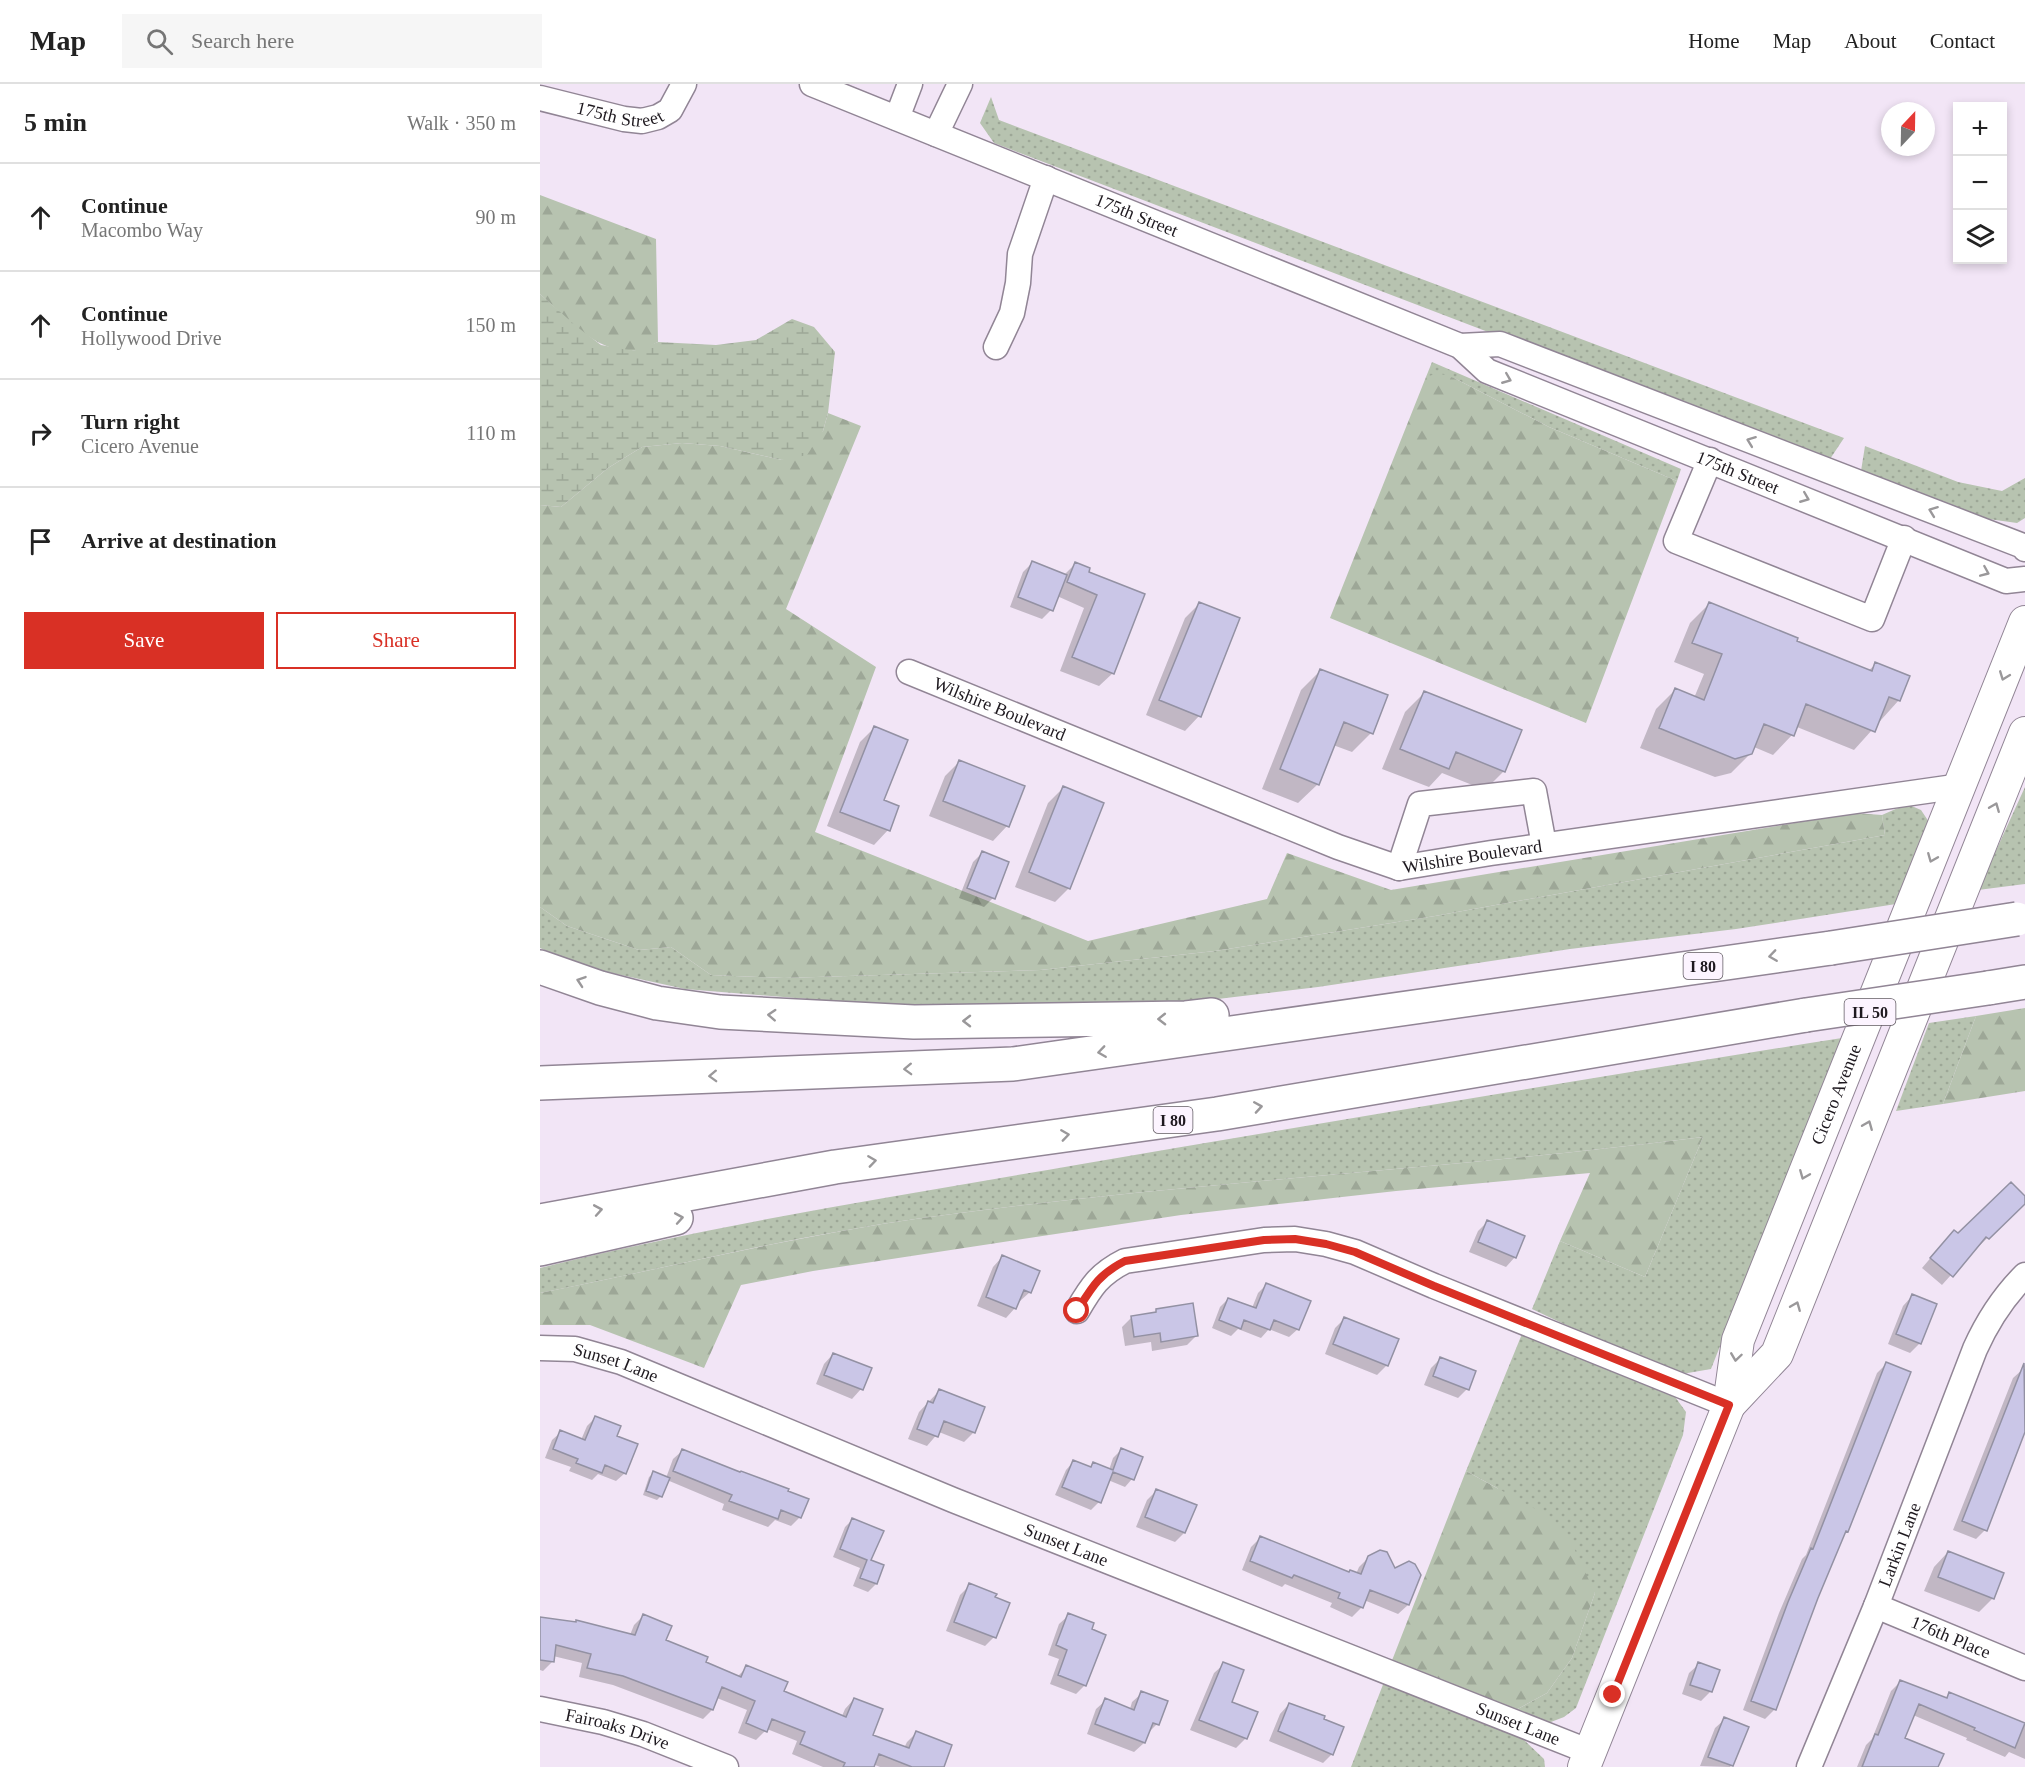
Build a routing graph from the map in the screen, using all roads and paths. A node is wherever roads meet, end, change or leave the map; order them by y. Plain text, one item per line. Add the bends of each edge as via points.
1 (684, 84) edge
2 (812, 84) edge
3 (910, 84) edge
4 (960, 84) edge
5 (540, 98) edge
6 (897, 118) junction
7 (936, 134) junction
8 (1046, 178) junction
9 (1460, 346) junction
10 (996, 347) dead end
11 (1710, 460) junction
12 (1904, 538) junction
13 (2025, 549) edge
14 (2025, 579) edge
15 (2025, 622) edge
16 (909, 672) dead end
17 (2025, 733) edge
18 (1961, 786) junction
19 (1544, 845) junction
20 (1399, 868) junction
21 (2021, 919) edge
22 (540, 967) edge
23 (2025, 982) edge
24 (1575, 984) junction
25 (540, 1083) edge
26 (835, 1167) junction
27 (540, 1221) edge
28 (540, 1249) edge
29 (2025, 1275) edge
30 (1077, 1311) dead end
31 (540, 1348) edge
32 (1729, 1405) junction
33 (1876, 1606) junction
34 (2025, 1668) edge
35 (540, 1709) edge
36 (1587, 1760) edge
37 (726, 1767) edge
38 (1809, 1767) edge

1 - 5 street, 175th Street via 670,110 642,121
2 - 6 street, 175th Street
3 - 6 street
4 - 7 street
6 - 7 street, 175th Street
7 - 8 street, 175th Street
8 - 9 street, 175th Street
8 - 10 street via 1020,255 1012,313
9 -> 11 street, 175th Street via 1487,371
13 -> 9 street, 175th Street via 1500,344
11 -> 12 street, 175th Street
11 - 12 street via 1676,541 1872,619
12 -> 14 street, 175th Street via 2006,581
15 -> 18 main road, Cicero Avenue / IL 50
16 - 20 street, Wilshire Boulevard via 1338,847
32 -> 17 main road, Cicero Avenue / IL 50 via 1777,1354
18 - 19 street, Wilshire Boulevard
18 -> 32 main road, Cicero Avenue / IL 50 via 1738,1340
19 - 20 street, Wilshire Boulevard
19 - 20 street via 1534,791 1420,804
21 -> 24 highway, I 80, bridge
24 -> 22 highway via 1321,1000 1186,1018 914,1022 720,1012 657,1003
26 -> 23 highway, I 80, bridge via 1217,1114
24 -> 25 highway, I 80 via 1013,1064
27 -> 26 highway, I 80
28 -> 26 highway via 773,1200
29 - 33 street, Larkin Lane via 1988,1321
30 - 32 street via 1106,1271 1125,1261 1295,1239 1355,1252
31 - 36 street, Sunset Lane via 575,1349 621,1362
32 - 36 main road, Cicero Avenue / IL 50
33 - 34 street, 176th Place
33 - 38 street, Larkin Lane
35 - 37 street, Fairoaks Drive via 643,1734

